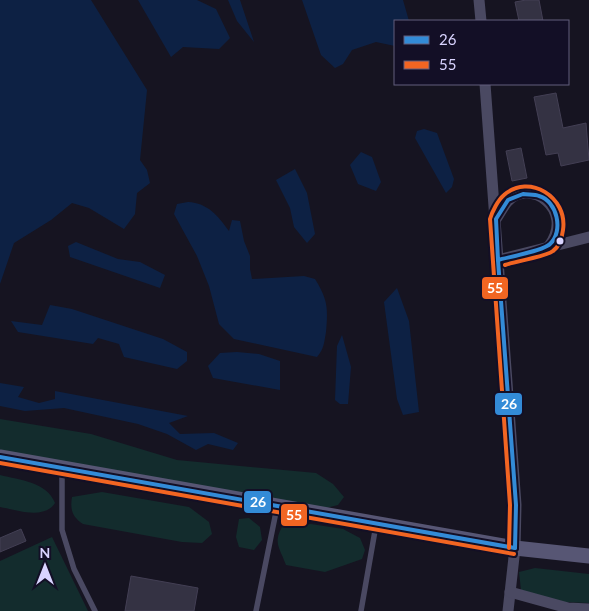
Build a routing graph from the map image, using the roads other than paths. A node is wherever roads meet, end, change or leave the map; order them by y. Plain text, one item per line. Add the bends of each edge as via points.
1 (479, 0) edge
2 (480, 20) edge
3 (486, 85) edge
4 (496, 219) junction
5 (589, 236) edge
6 (549, 246) junction
7 (498, 260) junction
8 (0, 457) edge
9 (62, 469) junction
10 (278, 507) junction
11 (376, 524) junction
12 (515, 548) junction
13 (589, 556) edge
14 (510, 592) junction
15 (589, 609) edge
16 (95, 611) edge
17 (256, 611) edge
18 (361, 611) edge
19 (508, 611) edge

1 - 2 street
3 - 4 street
4 - 6 street via 508,200 523,194 540,196 553,206 558,222 556,236
4 - 7 street
5 - 6 street
6 - 7 street
7 - 12 street via 516,505
8 - 9 main road
9 - 10 main road
9 - 16 lane via 62,530 74,569
10 - 11 main road
10 - 17 lane
11 - 12 main road
11 - 18 lane
12 - 13 main road
12 - 14 street
14 - 15 street via 568,608
14 - 19 street

